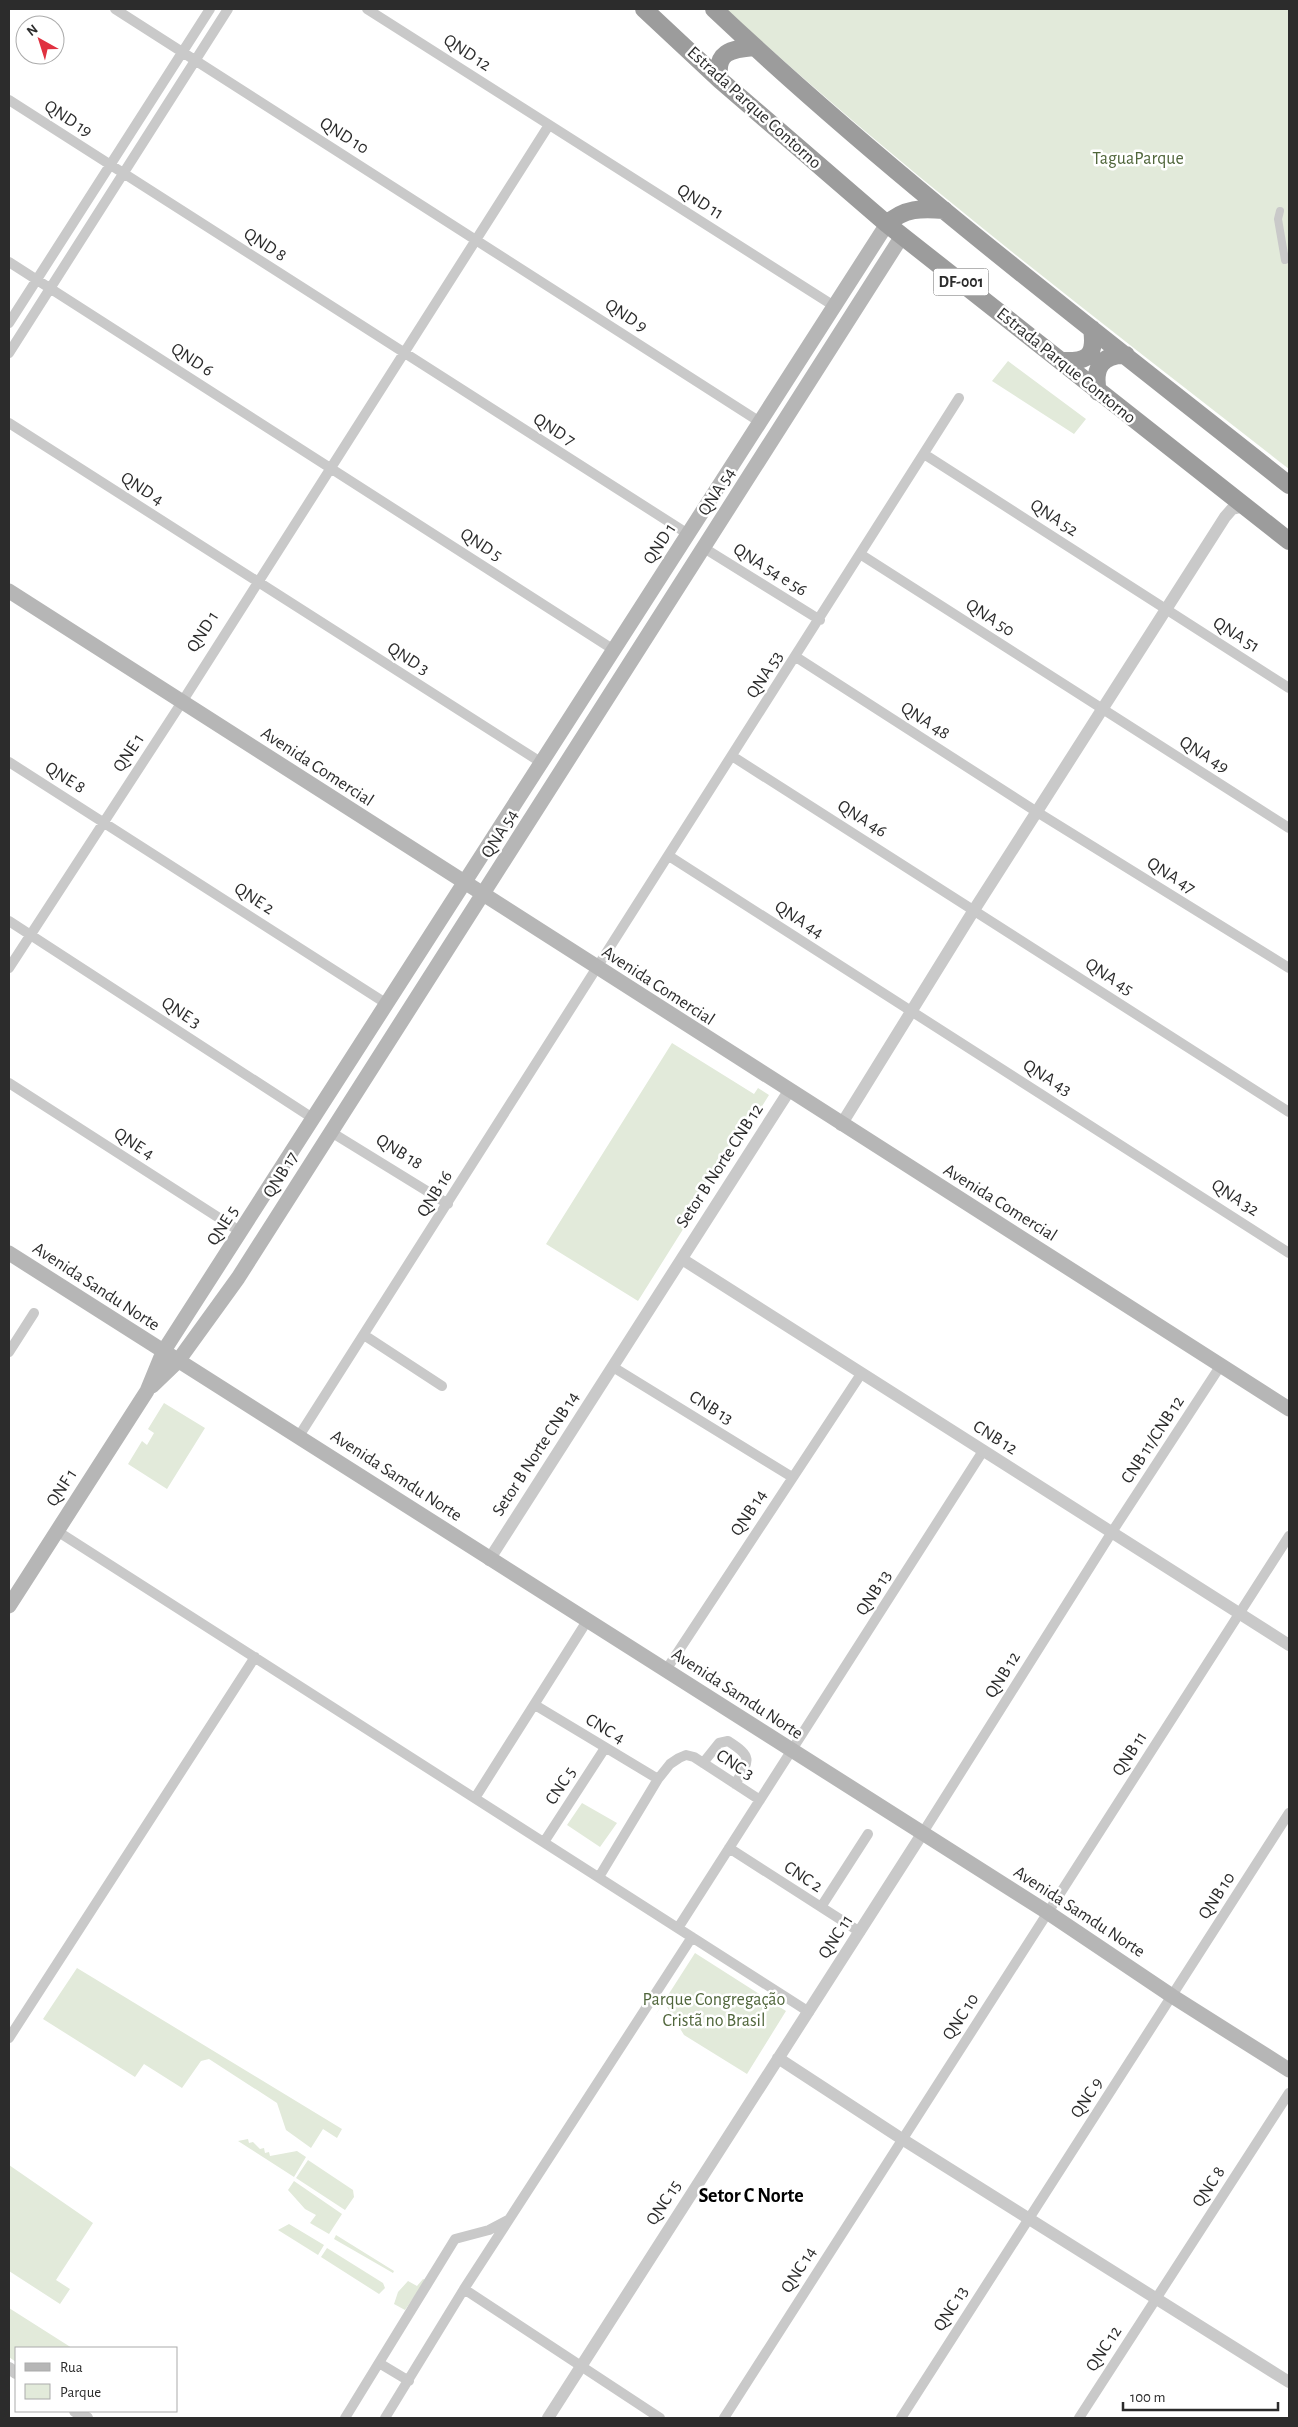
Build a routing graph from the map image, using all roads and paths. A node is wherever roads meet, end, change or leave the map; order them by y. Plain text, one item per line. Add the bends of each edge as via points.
1 (115, 9) edge
2 (210, 9) edge
3 (228, 9) edge
4 (367, 9) edge
5 (644, 9) edge
6 (714, 9) edge
7 (754, 47) junction
8 (182, 52) junction
9 (195, 60) junction
10 (720, 80) junction
11 (9, 100) edge
12 (549, 125) junction
13 (110, 165) junction
14 (123, 173) junction
15 (944, 210) junction
16 (1280, 211) dead end
17 (887, 224) junction
18 (902, 236) junction
19 (475, 238) junction
20 (1285, 260) dead end
21 (9, 262) edge
22 (856, 272) junction
23 (37, 280) junction
24 (872, 284) junction
25 (50, 288) junction
26 (834, 306) junction
27 (9, 322) edge
28 (1092, 329) junction
29 (9, 352) edge
30 (403, 353) junction
31 (1126, 355) junction
32 (1062, 361) junction
33 (1098, 392) junction
34 (959, 398) dead end
35 (760, 422) junction
36 (9, 423) edge
37 (924, 454) junction
38 (330, 467) junction
39 (1289, 485) edge
40 (1226, 492) junction
41 (1244, 506) junction
42 (1226, 517) junction
43 (688, 534) junction
44 (1289, 541) edge
45 (704, 548) junction
46 (860, 554) junction
47 (658, 581) junction
48 (257, 583) junction
49 (9, 591) edge
50 (676, 592) junction
51 (645, 601) junction
52 (1166, 610) junction
53 (662, 614) junction
54 (820, 620) junction
55 (614, 650) junction
56 (796, 657) junction
57 (1289, 688) edge
58 (182, 702) junction
59 (1102, 710) junction
60 (732, 756) junction
61 (9, 762) edge
62 (542, 763) junction
63 (1036, 812) junction
64 (510, 813) junction
65 (103, 821) junction
66 (528, 826) junction
67 (1289, 828) edge
68 (669, 856) junction
69 (464, 884) junction
70 (484, 895) junction
71 (974, 910) junction
72 (9, 921) edge
73 (30, 935) junction
74 (9, 968) edge
75 (1289, 968) edge
76 (597, 969) junction
77 (391, 999) junction
78 (412, 1005) junction
79 (912, 1012) junction
80 (9, 1083) edge
81 (789, 1091) junction
82 (1289, 1112) edge
83 (314, 1119) junction
84 (841, 1125) junction
85 (330, 1132) junction
86 (1164, 1171) joint
87 (448, 1204) junction
88 (241, 1232) junction
89 (9, 1253) edge
90 (1289, 1253) edge
91 (682, 1259) junction
92 (219, 1266) junction
93 (238, 1278) junction
94 (202, 1293) junction
95 (219, 1307) junction
96 (34, 1313) dead end
97 (364, 1334) junction
98 (9, 1352) edge
99 (163, 1352) junction
100 (178, 1361) junction
101 (1221, 1365) junction
102 (613, 1367) junction
103 (861, 1374) junction
104 (442, 1386) dead end
105 (147, 1391) junction
106 (1289, 1409) edge
107 (300, 1436) junction
108 (984, 1451) junction
109 (792, 1477) junction
110 (58, 1531) junction
111 (1112, 1532) junction
112 (1289, 1536) edge
113 (489, 1560) junction
114 (9, 1606) edge
115 (1240, 1613) junction
116 (587, 1621) junction
117 (1289, 1645) edge
118 (255, 1657) junction
119 (666, 1670) junction
120 (536, 1705) junction
121 (605, 1748) junction
122 (791, 1751) junction
123 (703, 1763) junction
124 (658, 1779) junction
125 (735, 1784) junction
126 (475, 1798) junction
127 (760, 1800) junction
128 (1289, 1813) edge
129 (868, 1834) dead end
130 (922, 1834) junction
131 (544, 1842) junction
132 (729, 1848) junction
133 (599, 1877) junction
134 (821, 1907) junction
135 (1047, 1912) junction
136 (678, 1928) junction
137 (860, 1932) junction
138 (692, 1937) junction
139 (1172, 1996) junction
140 (809, 2012) junction
141 (9, 2038) edge
142 (778, 2058) junction
143 (1289, 2070) edge
144 (1289, 2093) edge
145 (902, 2140) junction
146 (1029, 2218) junction
147 (509, 2220) junction
148 (464, 2289) junction
149 (1156, 2298) junction
150 (379, 2363) junction
151 (580, 2367) junction
152 (1288, 2377) edge
153 (408, 2381) junction
154 (345, 2418) edge
155 (385, 2418) edge
156 (548, 2418) edge
157 (660, 2418) edge
158 (724, 2418) edge
159 (901, 2418) edge
160 (1079, 2418) edge

1 - 8 street, QND 10
2 - 8 street
3 - 9 street
4 - 12 street, QND 12
5 - 10 highway, Estrada Parque Contorno / DF-001
6 - 7 highway, DF-001
7 - 10 highway via 732,50 723,57 718,67
7 - 15 highway, DF-001
8 - 9 street, QND 10
8 - 13 street
9 - 14 street
9 - 19 street, QND 10
10 - 17 highway, Estrada Parque Contorno / DF-001
11 - 13 street, QND 19
12 - 19 street, QND 1
12 - 26 street, QND 11
13 - 14 street, QND 8
13 - 23 street
14 - 25 street
14 - 30 street, QND 8
15 - 17 highway via 923,208 907,211
15 - 28 highway, DF-001
16 - 20 street via 1278,219
17 - 18 highway, Estrada Parque Contorno / DF-001
17 - 22 main road, QND 1
18 - 24 main road, QNA 54
18 - 32 highway, Estrada Parque Contorno / DF-001
19 - 30 street, QND 1
19 - 35 street, QND 9
21 - 23 street, QND 6
22 - 24 main road via 863,272
22 - 26 main road, QND 1
23 - 25 street, QND 6
23 - 27 street
24 - 45 main road, QNA 54
25 - 29 street
25 - 38 street, QND 6
26 - 35 main road, QND 1
28 - 31 highway, DF-001
28 - 32 highway via 1093,346 1086,358
30 - 38 street, QND 1
30 - 43 street, QND 7
31 - 33 highway via 1112,355 1103,362 1096,378
31 - 39 highway, DF-001
32 - 33 highway, Estrada Parque Contorno / DF-001
33 - 40 highway, Estrada Parque Contorno / DF-001
34 - 37 street, QNA 53
35 - 43 main road, QND 1
36 - 48 street, QND 4
37 - 46 street, QNA 53
37 - 52 street, QNA 52
38 - 48 street, QND 1
38 - 55 street, QND 5
40 - 41 highway, Estrada Parque Contorno / DF-001
40 - 42 street
41 - 42 street via 1232,509
41 - 44 highway, Estrada Parque Contorno / DF-001
42 - 52 street
43 - 47 main road, QND 1
45 - 50 main road, QNA 54
45 - 54 street, QNA 54 e 56
46 - 54 street, QNA 53
46 - 59 street, QNA 50
47 - 50 main road via 666,592
47 - 51 main road, QND 1
48 - 58 street, QND 1
48 - 62 street, QND 3
49 - 58 main road, Avenida Comercial
50 - 53 main road, QNA 54
51 - 53 main road via 656,603
51 - 55 main road, QND 1
52 - 57 street, QNA 51
52 - 59 street
53 - 66 main road, QNA 54
54 - 56 street, QNA 53
55 - 62 main road, QND 1
56 - 60 street, QNA 53
56 - 63 street, QNA 48
58 - 65 street, QNE 1
58 - 69 main road, Avenida Comercial
59 - 63 street
59 - 67 street, QNA 49
60 - 68 street, QNA 53
60 - 71 street, QNA 46
61 - 65 street, QNE 8
62 - 64 main road, QND 1
63 - 71 street
63 - 75 street, QNA 47
64 - 66 main road via 517,824
64 - 69 main road, QND 1
65 - 73 street, QNE 1
65 - 77 street, QNE 2
66 - 70 main road, QNA 54
68 - 76 street, QNA 53
68 - 79 street, QNA 44
69 - 70 main road, Avenida Comercial
69 - 77 main road, QND 1
70 - 76 main road, Avenida Comercial
70 - 78 main road
71 - 79 street
71 - 82 street, QNA 45
72 - 73 street, QNE 3
73 - 74 street, QNE 1
73 - 83 street, QNE 3
76 - 81 main road, Avenida Comercial
76 - 87 street, QNB 16
77 - 78 main road via 405,995
77 - 83 main road, QNE 5
78 - 85 main road, QNB 17
79 - 84 street
79 - 86 street, QNA 43
80 - 88 street, QNE 4
81 - 84 main road, Avenida Comercial
81 - 91 street, Setor B Norte CNB 12
83 - 88 main road, QNE 5
84 - 101 main road, Avenida Comercial
85 - 87 street, QNB 18
85 - 93 main road, QNB 17
86 - 90 street, QNA 32
87 - 97 street, QNB 16
88 - 92 main road, QNE 5
89 - 99 main road, Avenida Sandu Norte
91 - 102 street, Setor B Norte CNB 12
91 - 103 street, CNB 12
92 - 93 main road via 227,1277
92 - 94 main road, QNE 5
93 - 95 main road, QNB 17
94 - 95 main road via 211,1287 217,1290
94 - 99 main road, QNE 5
95 - 100 main road, QNB 17
96 - 98 street
97 - 104 street
97 - 107 street, QNB 16
99 - 100 main road, Avenida Samdu Norte
99 - 105 main road, QNF 1
100 - 105 main road, QNF 1
100 - 107 main road, Avenida Samdu Norte
101 - 106 main road, Avenida Comercial
101 - 111 street, CNB 11/CNB 12
102 - 109 street, CNB 13
102 - 113 street, Setor B Norte CNB 14
103 - 108 street, CNB 12
103 - 109 street, QNB 14
105 - 110 main road, QNF 1
107 - 113 main road, Avenida Samdu Norte
108 - 111 street, CNB 12
108 - 122 street, QNB 13
109 - 119 street, QNB 14
110 - 114 main road, QNF 1
110 - 118 street
111 - 115 street, CNB 12
111 - 130 street, QNB 12
112 - 115 street, QNB 11
113 - 116 main road, Avenida Samdu Norte
115 - 117 street, CNB 12
115 - 135 street, QNB 11
116 - 119 main road, Avenida Samdu Norte
116 - 120 street
118 - 126 street
118 - 141 street
119 - 122 main road, Avenida Samdu Norte
120 - 121 street, CNC 4
120 - 126 street
121 - 124 street, CNC 4
121 - 131 street, CNC 5
122 - 127 street, QNB 13
122 - 130 main road, Avenida Samdu Norte
123 - 124 street, CNC 3 via 686,1755 670,1764
123 - 125 street, CNC 3
123 - 125 street via 718,1743 728,1741 742,1750 747,1764
124 - 133 street
125 - 127 street, CNC 3
126 - 131 street
127 - 132 street, QNB 13
128 - 139 street, QNB 10
129 - 134 street
130 - 135 main road, Avenida Samdu Norte
130 - 137 street, QNC 11
131 - 133 street
132 - 134 street, CNC 2
132 - 136 street, QNB 13
133 - 136 street
134 - 137 street, CNC 2
135 - 139 main road, Avenida Samdu Norte
135 - 145 street, QNC 10
136 - 138 street
137 - 140 street, QNC 11
138 - 140 street
138 - 147 street
139 - 143 main road, Avenida Samdu Norte
139 - 146 street, QNC 9
140 - 142 street, QNC 11
142 - 145 street
142 - 151 street, QNC 15
144 - 149 street, QNC 8
145 - 146 street
145 - 158 street, QNC 14
146 - 149 street
146 - 159 street, QNC 13
147 - 148 street
147 - 150 street via 489,2230 454,2239
148 - 151 street
148 - 153 street
149 - 152 street
149 - 160 street, QNC 12
150 - 153 street
150 - 154 street
151 - 156 street, QNC 15
151 - 157 street
153 - 155 street

